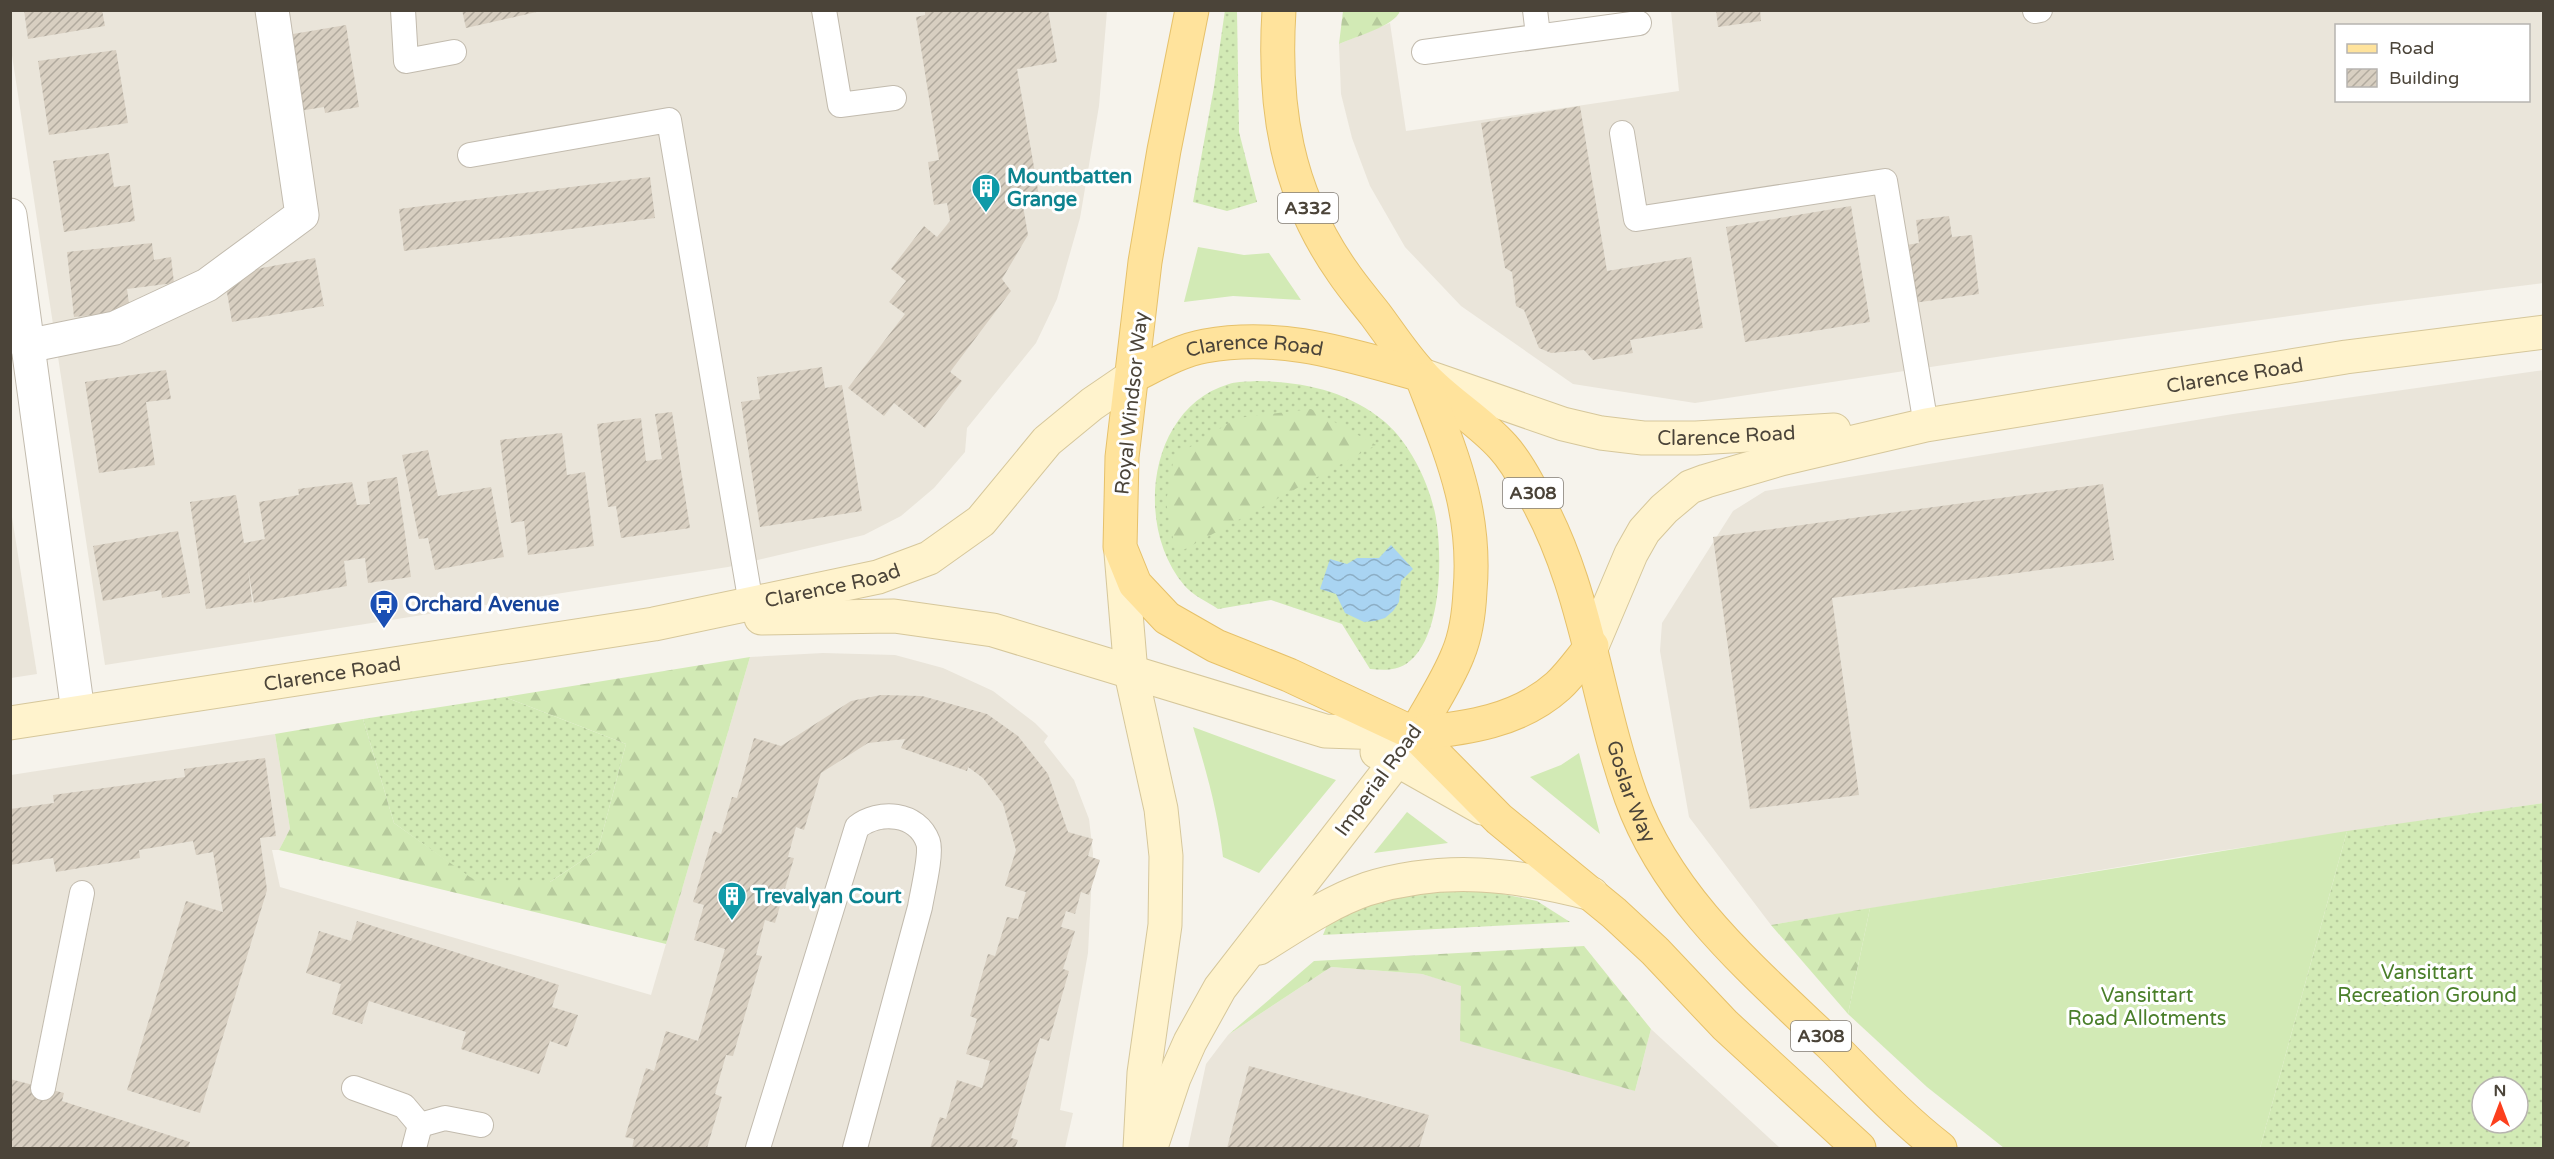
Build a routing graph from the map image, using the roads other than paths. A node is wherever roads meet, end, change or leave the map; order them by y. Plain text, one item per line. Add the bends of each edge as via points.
1 (272, 10) edge
2 (403, 10) edge
3 (1168, 10) edge
4 (1192, 10) edge
5 (1279, 10) edge
6 (1535, 10) edge
7 (2040, 10) edge
8 (2035, 11) edge
9 (831, 12) edge
10 (1639, 23) dead end
11 (1538, 35) junction
12 (454, 52) dead end
13 (1424, 52) dead end
14 (894, 99) dead end
15 (1622, 133) dead end
16 (1164, 150) junction
17 (470, 154) dead end
18 (10, 215) edge
19 (2544, 332) edge
20 (27, 346) junction
21 (1422, 375) junction
22 (1133, 376) junction
23 (1926, 425) junction
24 (1120, 547) junction
25 (751, 604) junction
26 (654, 624) junction
27 (1592, 646) junction
28 (1131, 673) junction
29 (78, 712) junction
30 (10, 723) edge
31 (1406, 747) junction
32 (82, 893) dead end
33 (1592, 894) junction
34 (1242, 958) junction
35 (43, 1088) dead end
36 (354, 1088) dead end
37 (420, 1125) junction
38 (481, 1125) dead end
39 (414, 1149) edge
40 (758, 1149) edge
41 (855, 1149) edge
42 (1140, 1149) edge
43 (1150, 1149) edge
44 (1858, 1149) edge
45 (1940, 1149) edge

1 - 20 street via 303,215 207,285 115,328
2 - 12 lane via 406,61
3 - 16 main road
4 - 16 main road, Royal Windsor Way
5 - 21 main road, A332 via 1281,124 1294,178 1341,270
6 - 11 lane
7 - 8 lane
9 - 14 lane via 840,105
10 - 11 lane
11 - 13 lane
15 - 23 lane via 1636,219 1885,181
16 - 22 main road, Royal Windsor Way via 1145,262
17 - 25 lane via 669,120
18 - 20 street
19 - 23 main road, Clarence Road via 2346,357
20 - 29 street
21 - 22 main road, Clarence Road via 1319,347 1260,341 1203,346
21 - 23 main road, Clarence Road via 1563,424 1643,438
21 - 27 main road, Goslar Way / A308 via 1503,447 1531,488 1564,554
21 - 31 main road, Imperial Road via 1459,476 1473,562 1469,609 1459,653
22 - 24 main road, Royal Windsor Way via 1122,457
22 - 25 main road, Clarence Road via 1047,441 981,521 929,558 878,578
23 - 27 main road, Clarence Road via 1791,456 1690,487 1644,531
24 - 28 main road
24 - 31 main road, Royal Windsor Way via 1134,584 1167,618 1216,646 1289,675
25 - 26 main road, Clarence Road
26 - 28 main road, Clarence Road via 794,616 894,616 993,630
26 - 29 main road, Clarence Road
27 - 31 main road via 1559,685 1512,715
27 - 45 main road, Goslar Way / A308 via 1632,799 1655,850 1681,892 1767,983
28 - 31 main road, Clarence Road via 1325,731
28 - 42 main road via 1161,809 1166,856 1165,925 1144,1073
29 - 30 main road, Clarence Road
31 - 33 main road, A308
31 - 34 main road, Imperial Road
32 - 35 lane
33 - 34 main road via 1509,875 1475,873 1411,879 1366,890 1334,904
33 - 44 main road, A308
34 - 43 main road, Imperial Road via 1190,1042
36 - 37 lane via 404,1106
37 - 38 lane via 445,1118
37 - 39 lane
40 - 41 lane via 857,827 868,819 888,815 906,819 923,836 928,843 927,869

